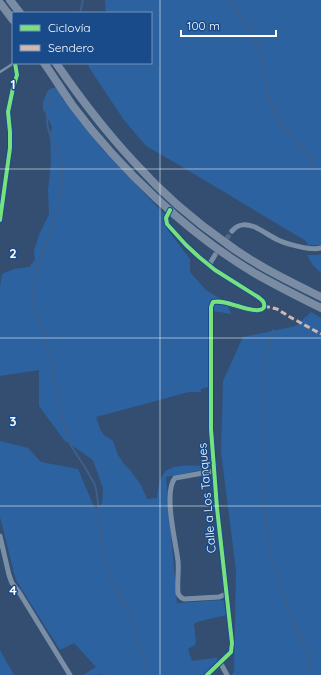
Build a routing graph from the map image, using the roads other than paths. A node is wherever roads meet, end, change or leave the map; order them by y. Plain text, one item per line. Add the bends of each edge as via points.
1 (10, 0) edge
2 (0, 3) edge
3 (19, 12) edge
4 (12, 19) edge
5 (13, 64) edge
6 (15, 64) edge
7 (45, 64) edge
8 (57, 64) edge
9 (0, 72) edge
10 (170, 210) junction
11 (0, 220) edge
12 (232, 231) tunnel mouth
13 (321, 248) edge
14 (215, 255) tunnel mouth
15 (209, 265) junction
16 (321, 297) edge
17 (321, 308) edge
18 (214, 471) junction
19 (0, 536) edge
20 (226, 594) junction
21 (220, 662) junction
22 (70, 675) edge
23 (207, 675) edge
24 (227, 675) edge

1 - 3 highway
2 - 4 highway
5 - 9 lane
6 - 11 street via 17,75 8,112 10,148
7 - 10 highway via 74,106 120,161
8 - 16 highway via 120,146 171,198 227,244
10 - 15 street via 166,218 167,224
10 - 17 highway via 256,274
12 - 13 street via 242,224 251,225 282,242 307,249
14 - 15 street
15 - 18 street, Calle a Los Tanques via 264,302 263,309 260,310 220,302 211,304 211,429
18 - 20 street, Calle a Los Tanques
18 - 20 street via 175,478 172,484 171,521 178,563 178,593 184,599 219,597
19 - 22 street via 12,582
20 - 21 street, Calle a Los Tanques via 232,647
21 - 23 street, Calle a Los Tanques
21 - 24 street

